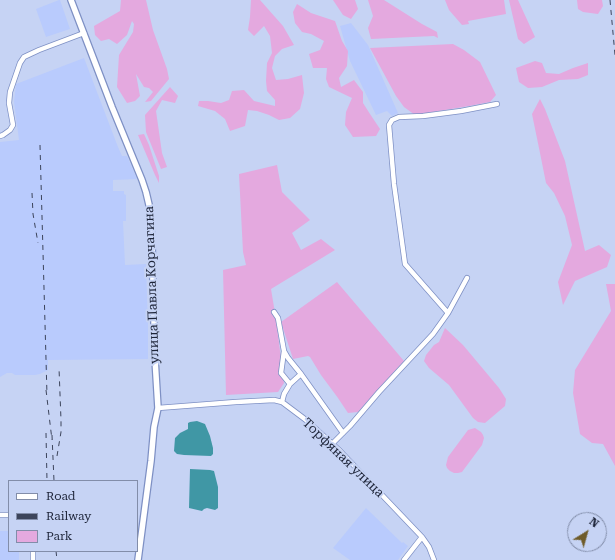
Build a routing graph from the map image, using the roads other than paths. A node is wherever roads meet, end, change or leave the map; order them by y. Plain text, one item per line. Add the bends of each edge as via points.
1 (71, 0) edge
2 (84, 33) junction
3 (497, 104) dead end
4 (0, 136) edge
5 (467, 278) dead end
6 (274, 312) dead end
7 (448, 313) junction
8 (284, 351) junction
9 (301, 374) junction
10 (290, 384) junction
11 (282, 402) junction
12 (158, 408) junction
13 (343, 433) junction
14 (332, 444) junction
15 (422, 537) junction
16 (138, 560) edge
17 (404, 560) edge
18 (434, 560) edge

1 - 2 main road, улица Павла Корчагина
2 - 4 street via 24,57 10,92 13,125
2 - 12 main road, улица Павла Корчагина via 140,173 148,200
3 - 7 street via 438,114 398,117 388,125 405,264
5 - 7 street
6 - 8 street via 278,318
7 - 13 street via 427,341
8 - 9 street
8 - 10 street via 281,373
9 - 10 street
9 - 13 street
10 - 11 street
11 - 12 street via 242,401
11 - 14 street, Торфяная улица
12 - 16 main road, улица Павла Корчагина
13 - 14 street
14 - 15 street, Торфяная улица
15 - 17 street
15 - 18 street, Торфяная улица

